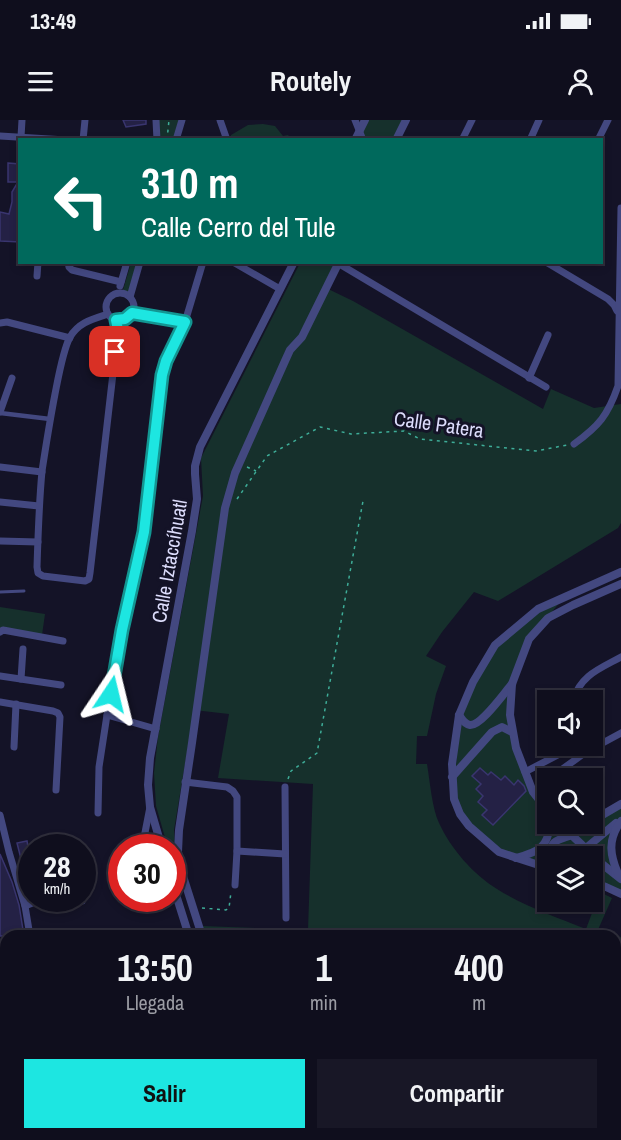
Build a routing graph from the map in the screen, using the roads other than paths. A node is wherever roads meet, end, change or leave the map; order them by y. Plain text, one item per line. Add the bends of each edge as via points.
1 (22, 120) edge
2 (85, 120) edge
3 (156, 120) edge
4 (182, 120) edge
5 (220, 120) edge
6 (356, 120) edge
7 (365, 120) edge
8 (406, 120) edge
9 (472, 120) edge
10 (539, 120) edge
11 (608, 120) edge
12 (362, 135) edge
13 (0, 136) edge
14 (21, 136) junction
15 (44, 138) edge
16 (83, 138) edge
17 (157, 138) edge
18 (177, 138) edge
19 (226, 138) edge
20 (397, 138) edge
21 (463, 138) edge
22 (531, 138) edge
23 (599, 138) edge
24 (621, 208) edge
25 (38, 264) edge
26 (68, 264) edge
27 (126, 264) edge
28 (139, 264) edge
29 (202, 264) edge
30 (236, 264) edge
31 (293, 264) edge
32 (338, 264) edge
33 (340, 264) edge
34 (549, 264) edge
35 (36, 276) dead end
36 (121, 282) junction
37 (280, 289) junction
38 (118, 293) junction
39 (130, 297) junction
40 (132, 313) junction
41 (108, 314) junction
42 (618, 314) junction
43 (116, 320) junction
44 (185, 322) junction
45 (0, 323) edge
46 (548, 335) dead end
47 (70, 338) junction
48 (12, 378) dead end
49 (529, 378) junction
50 (546, 387) dead end
51 (0, 412) edge
52 (50, 419) junction
53 (574, 444) road end
54 (0, 467) edge
55 (42, 472) junction
56 (0, 502) edge
57 (39, 506) junction
58 (0, 541) edge
59 (38, 542) junction
60 (621, 572) edge
61 (621, 584) edge
62 (24, 591) dead end
63 (0, 592) edge
64 (0, 632) edge
65 (63, 641) dead end
66 (23, 649) dead end
67 (621, 657) edge
68 (0, 676) edge
69 (21, 679) junction
70 (512, 684) junction
71 (61, 685) dead end
72 (577, 690) edge
73 (0, 702) edge
74 (16, 704) junction
75 (107, 715) junction
76 (459, 715) junction
77 (156, 729) junction
78 (512, 732) junction
79 (621, 733) edge
80 (604, 742) edge
81 (14, 747) dead end
82 (556, 756) edge
83 (576, 756) edge
84 (562, 768) edge
85 (525, 772) junction
86 (452, 777) junction
87 (185, 782) junction
88 (285, 787) road end
89 (537, 789) edge
90 (56, 790) dead end
91 (533, 792) junction
92 (537, 798) edge
93 (621, 804) edge
94 (150, 807) junction
95 (98, 813) dead end
96 (603, 813) edge
97 (0, 815) edge
98 (621, 820) edge
99 (145, 834) edge
100 (158, 834) edge
101 (549, 834) edge
102 (572, 835) joint
103 (552, 846) edge
104 (582, 846) edge
105 (593, 846) edge
106 (237, 851) junction
107 (9, 852) junction
108 (285, 854) junction
109 (515, 858) junction
110 (0, 859) edge
111 (537, 865) edge
112 (603, 865) edge
113 (621, 879) edge
114 (18, 882) edge
115 (235, 885) road end
116 (603, 885) edge
117 (621, 894) edge
118 (26, 912) edge
119 (181, 912) edge
120 (286, 918) dead end
121 (29, 930) edge
122 (187, 930) edge
123 (200, 930) edge

1 - 14 street
2 - 16 street
3 - 17 street
4 - 18 street
5 - 19 street
6 - 12 street
7 - 12 street
8 - 20 street
9 - 21 street
10 - 22 street
11 - 23 street
13 - 14 street
14 - 15 street
24 - 42 street
25 - 35 street
26 - 36 street via 72,270
27 - 36 street
28 - 39 street
29 - 44 street
30 - 37 street
31 - 37 street, Calle Iztaccíhuatl
32 - 87 street via 302,337 290,350 235,473 225,508
33 - 49 street
34 - 42 street via 608,299
36 - 38 street
37 - 77 street, Calle Iztaccíhuatl via 200,447 195,474 196,510
38 - 39 street
38 - 41 street via 107,301
39 - 40 street via 134,304
40 - 43 street
40 - 44 street
41 - 43 street
41 - 47 street via 83,323
42 - 53 street via 618,386 606,415 593,431
43 - 59 street via 118,330 89,579 38,573
44 - 75 street via 162,375 144,532
45 - 47 street
46 - 49 street
47 - 52 street
48 - 51 street
49 - 50 street
51 - 52 street
52 - 55 street
54 - 55 street
55 - 57 street
56 - 57 street
57 - 59 street
58 - 59 street
60 - 76 street via 538,609 495,645
61 - 70 street via 548,618 529,639
62 - 63 lane
64 - 65 street
66 - 69 street
67 - 72 street via 592,673
68 - 69 street
69 - 71 street
70 - 76 street via 475,724 469,725
70 - 78 street
73 - 74 street
74 - 81 street
74 - 90 street via 53,711 60,717
75 - 77 street
75 - 95 street via 99,767
76 - 86 street
77 - 94 street, Calle Iztaccíhuatl via 150,758
78 - 85 street
78 - 86 street via 502,727 492,732
79 - 80 street
82 - 85 street
83 - 84 street
85 - 91 street
86 - 109 street via 453,799 468,826 499,852
87 - 106 street via 232,790 238,804
87 - 123 street via 178,852
88 - 108 street
89 - 91 street
91 - 92 street
93 - 96 street
94 - 99 street
94 - 100 street, Calle Iztaccíhuatl
97 - 107 street
98 - 105 street
98 - 113 street via 611,847
101 - 109 street via 541,848
102 - 103 street
102 - 104 street
106 - 108 street
106 - 115 street
107 - 110 street
107 - 114 street
108 - 120 street
109 - 111 street
112 - 113 street
116 - 117 street
118 - 121 street
119 - 122 street

